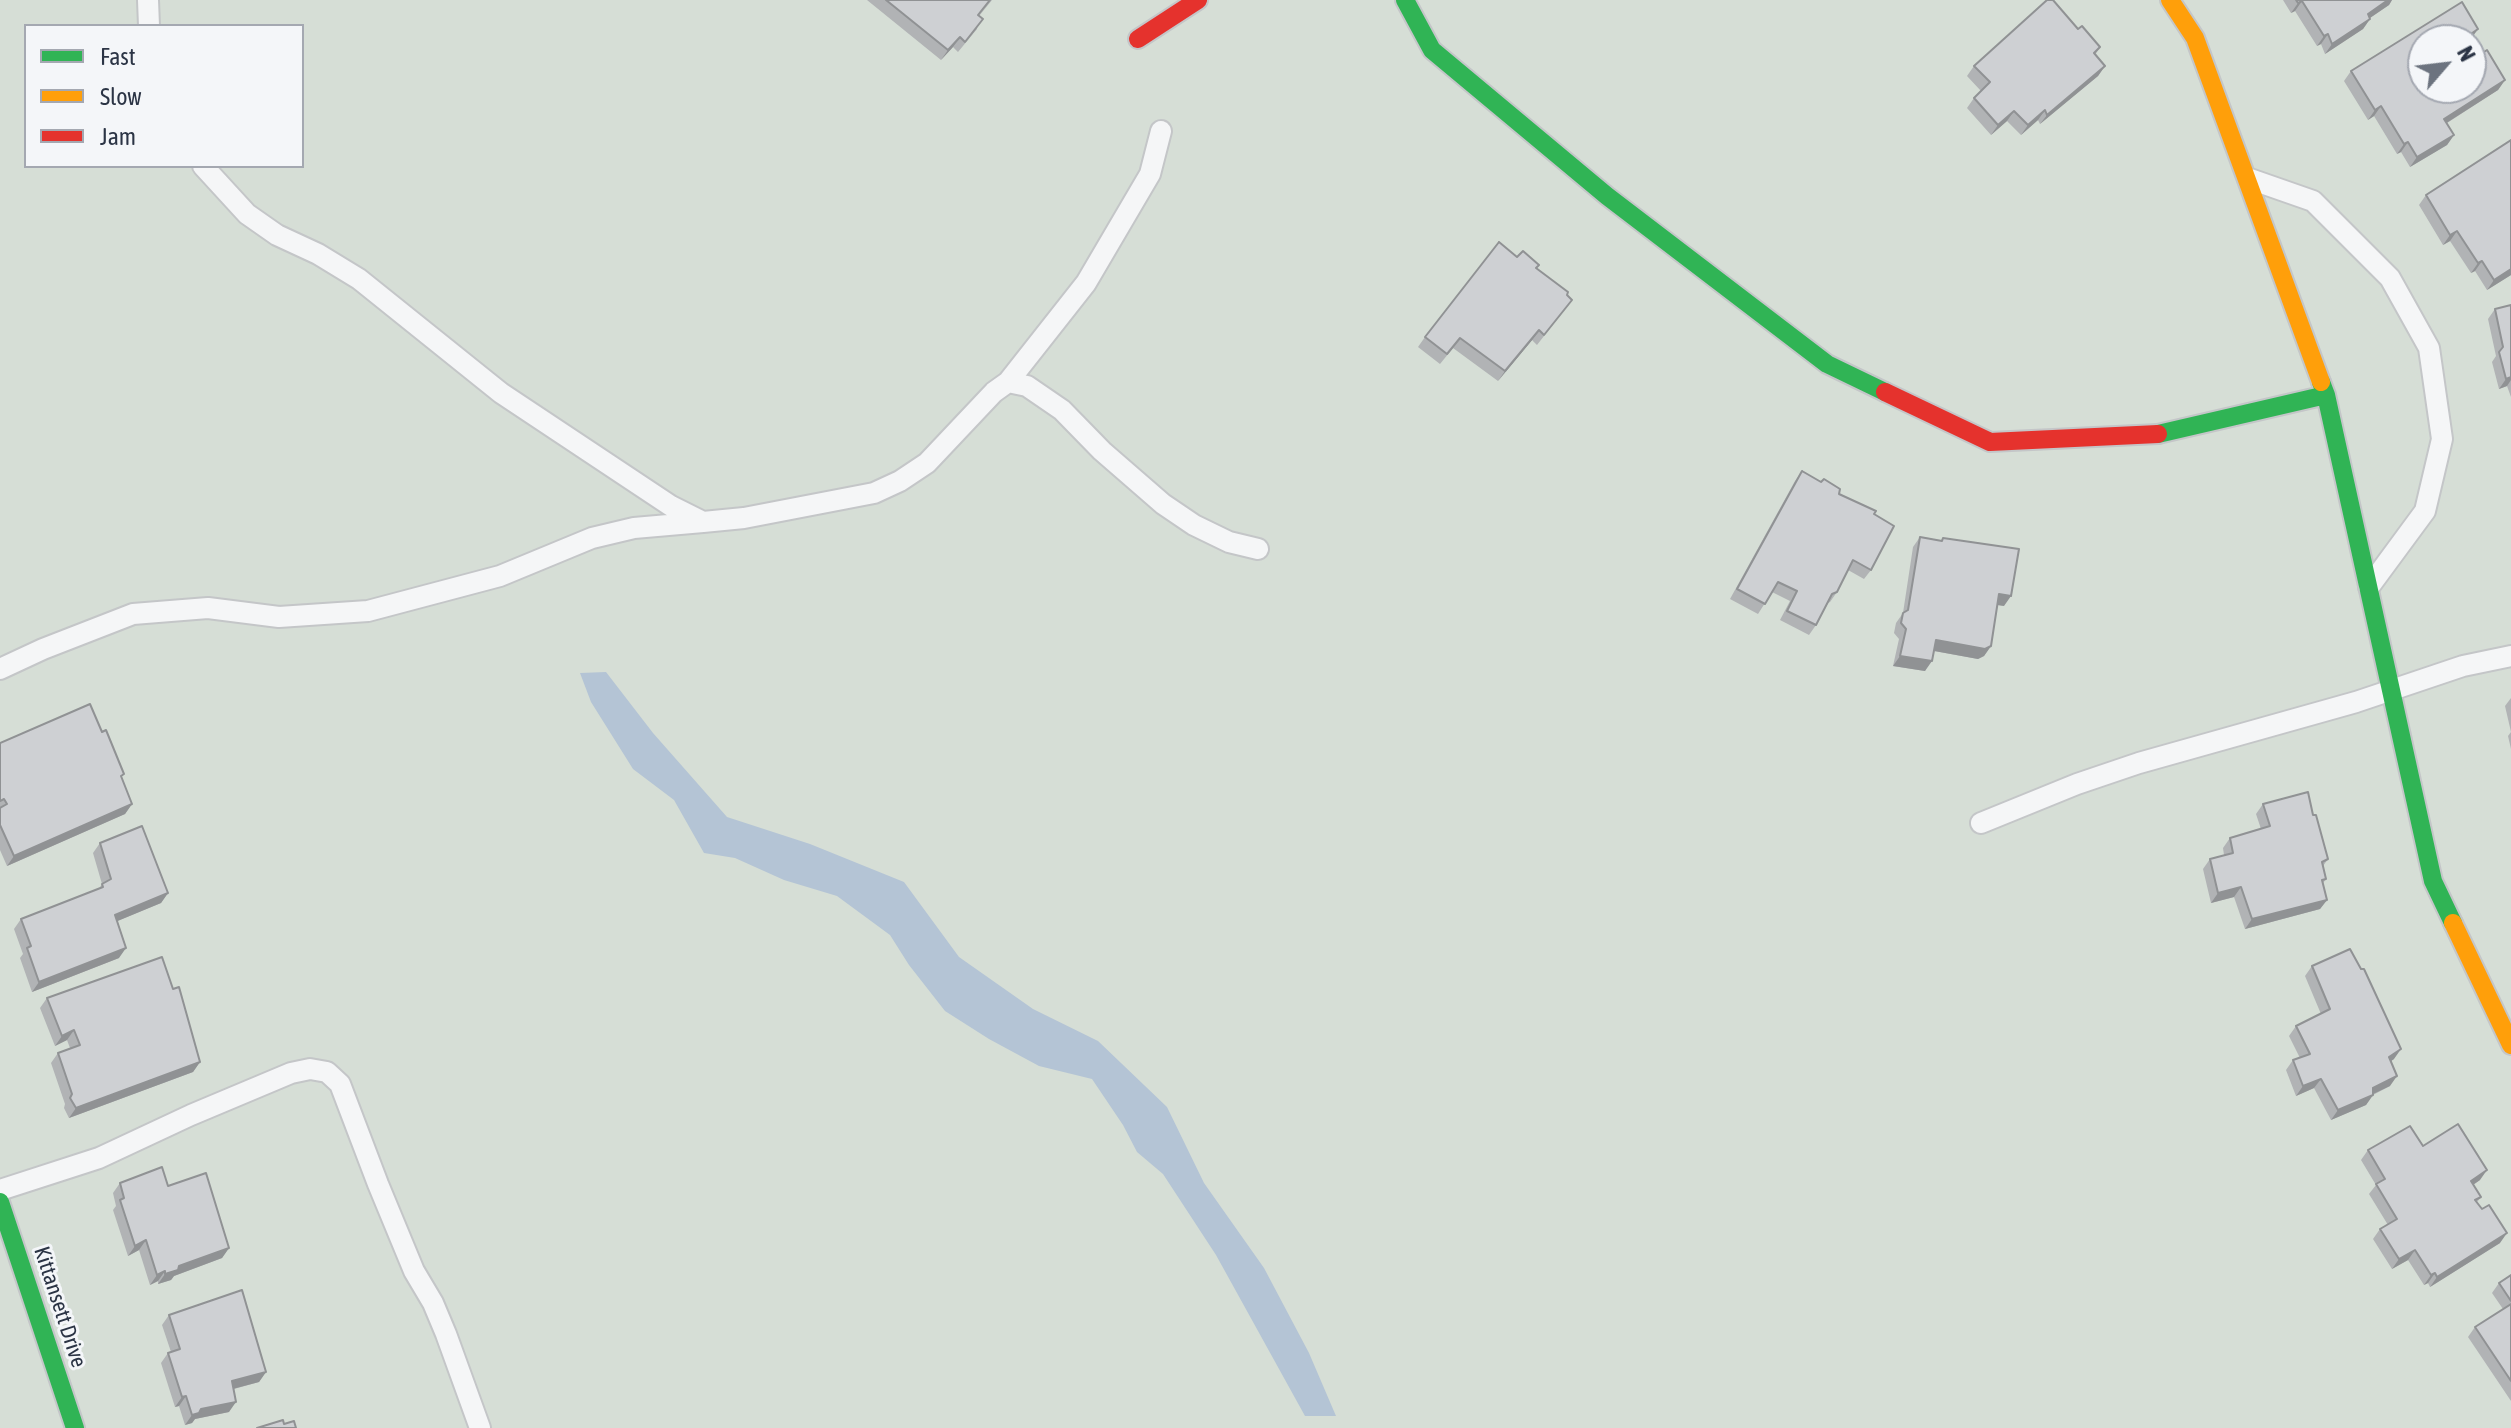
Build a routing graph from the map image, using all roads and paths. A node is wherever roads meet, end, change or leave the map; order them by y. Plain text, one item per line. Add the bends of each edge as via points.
1 (148, 0) edge
2 (1198, 0) edge
3 (1405, 0) edge
4 (2170, 0) edge
5 (149, 24) edge
6 (1138, 39) dead end
7 (1161, 131) dead end
8 (205, 168) edge
9 (2246, 178) junction
10 (1008, 382) junction
11 (2326, 395) junction
12 (703, 522) junction
13 (1258, 549) dead end
14 (2369, 588) junction
15 (2511, 656) edge
16 (0, 669) edge
17 (2391, 690) junction
18 (1981, 823) dead end
19 (2511, 1045) edge
20 (0, 1190) edge
21 (0, 1202) edge
22 (75, 1428) edge
23 (480, 1428) edge

1 - 5 lane
2 - 6 street
3 - 11 street via 1432,50 1607,196 1827,364 1990,442 2150,436
4 - 9 street via 2195,38
7 - 10 lane via 1150,174 1086,283
8 - 12 lane via 247,214 359,279 501,393
9 - 11 street
9 - 14 lane via 2313,201 2390,278 2429,348 2442,439 2425,511
10 - 12 lane via 927,463 874,493
10 - 13 lane via 1027,386 1062,410 1102,451 1194,525
11 - 14 street
12 - 16 lane via 592,538 500,576 368,611 279,617 208,608 133,614
14 - 17 street
15 - 17 lane
17 - 18 lane via 2127,767
17 - 19 street via 2433,881
20 - 23 lane via 99,1158 291,1073 327,1072 340,1084
21 - 22 street, Kittansett Drive

